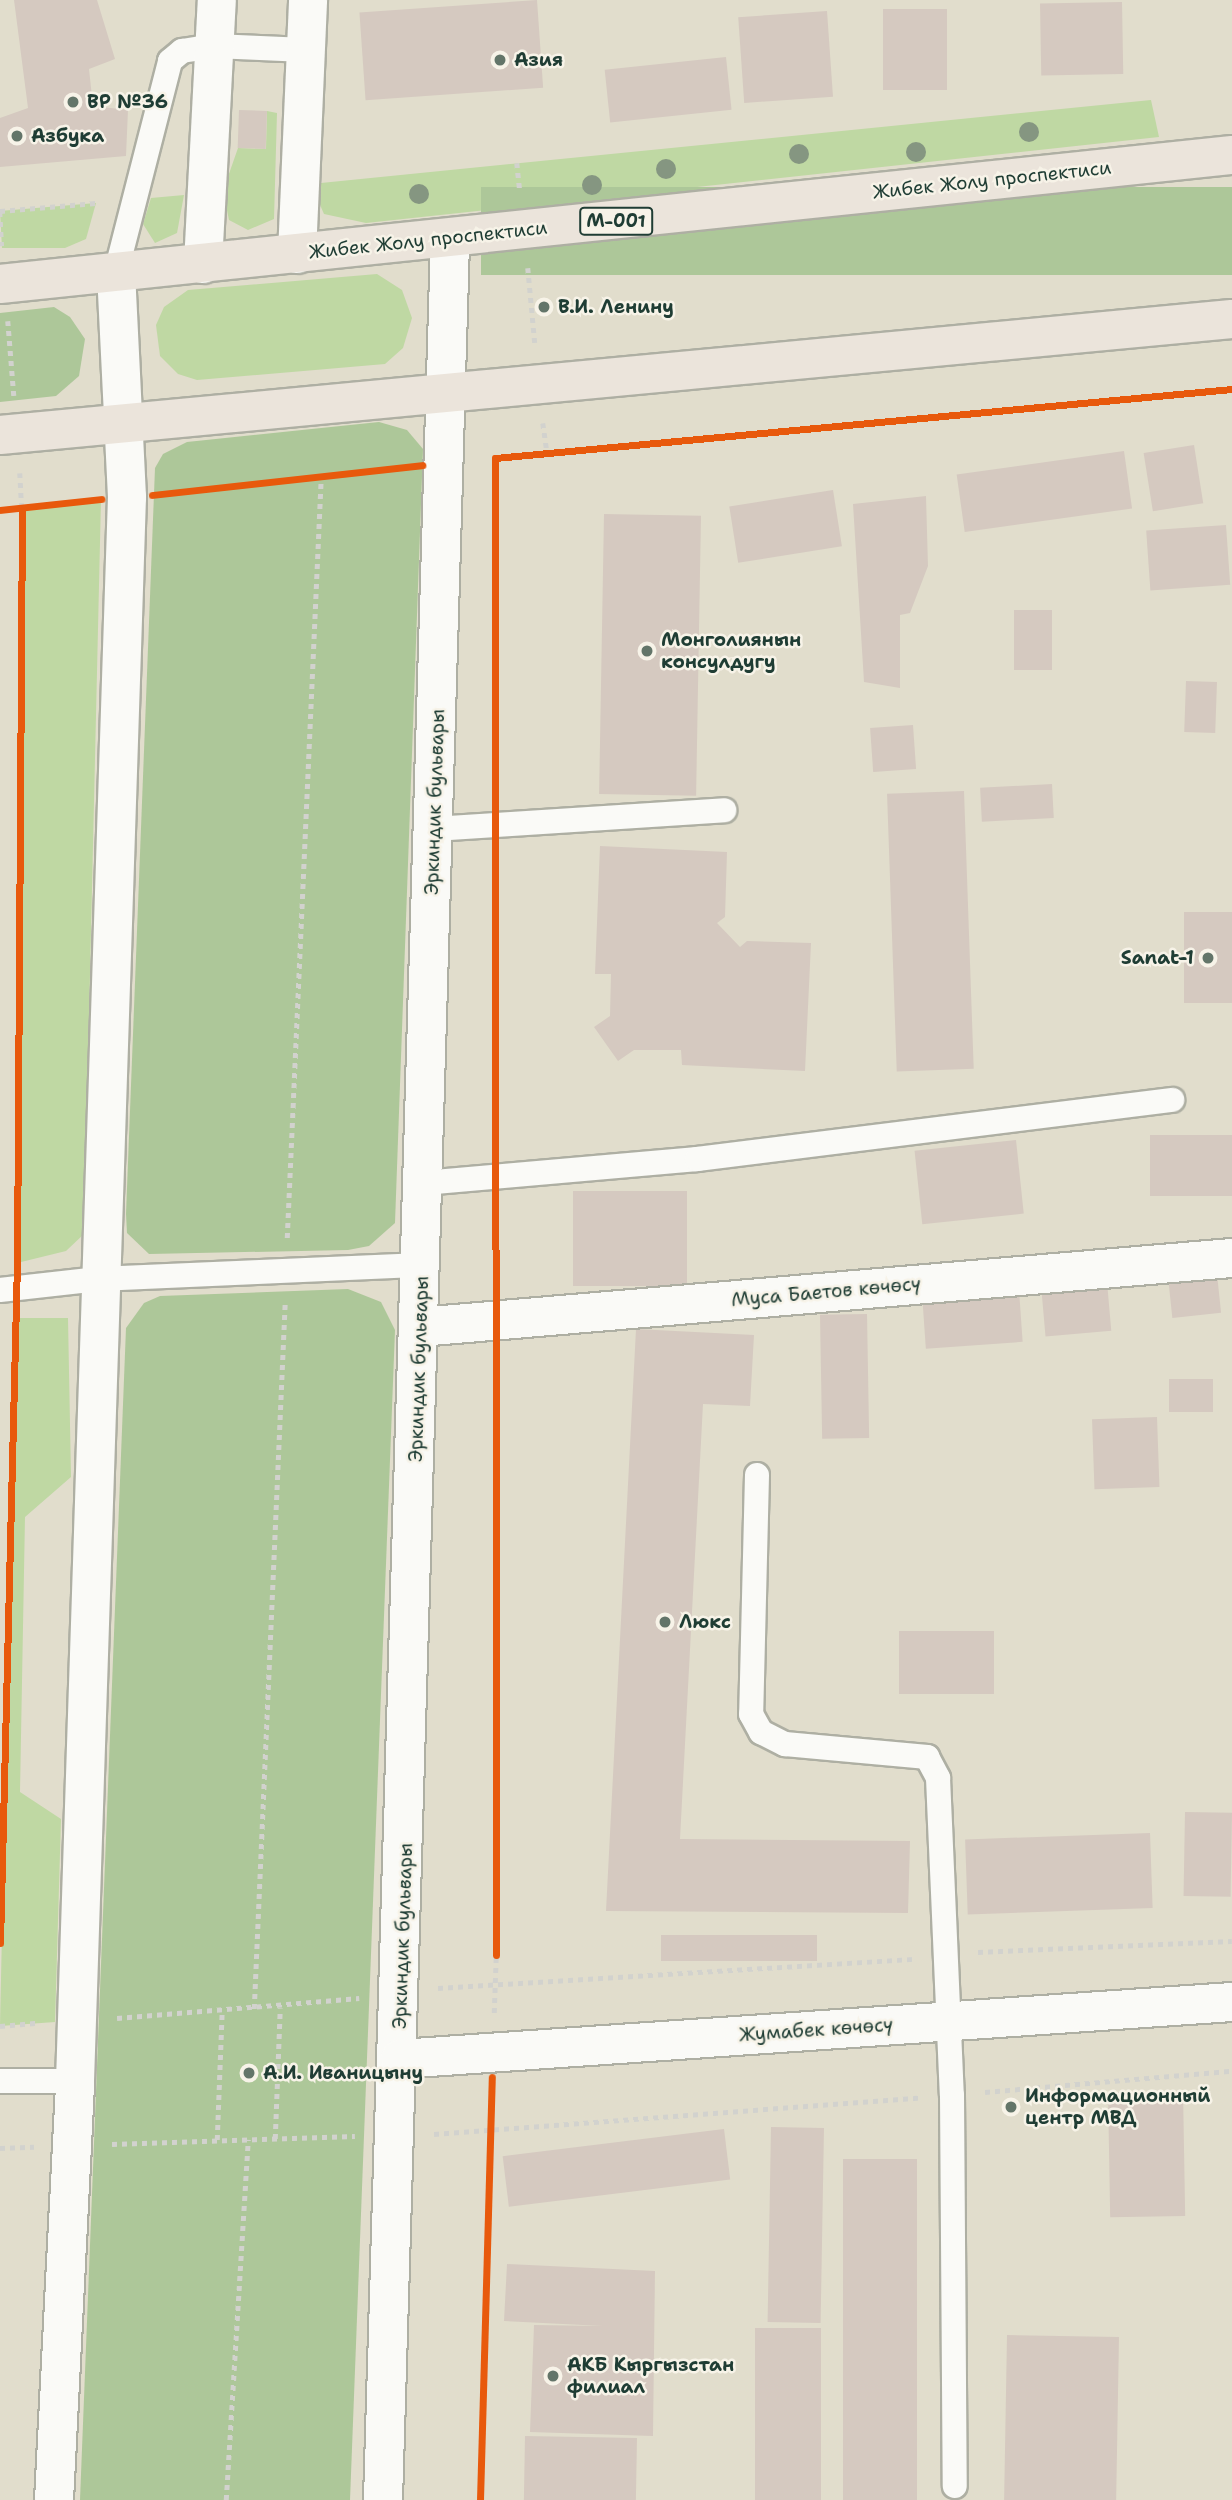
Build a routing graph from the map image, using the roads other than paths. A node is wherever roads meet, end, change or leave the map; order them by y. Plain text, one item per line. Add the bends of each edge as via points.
1 (217, 0) edge
2 (308, 0) edge
3 (215, 46) junction
4 (306, 50) junction
5 (1232, 155) edge
6 (450, 238) junction
7 (297, 254) junction
8 (203, 264) junction
9 (116, 272) junction
10 (3, 281) edge
11 (1232, 319) edge
12 (446, 389) junction
13 (124, 423) junction
14 (9, 450) edge
15 (724, 810) dead end
16 (434, 829) junction
17 (1172, 1100) dead end
18 (424, 1183) junction
19 (1232, 1258) edge
20 (422, 1265) junction
21 (98, 1279) junction
22 (0, 1290) edge
23 (420, 1327) junction
24 (757, 1475) dead end
25 (1232, 2003) edge
26 (945, 2022) junction
27 (400, 2060) junction
28 (0, 2081) edge
29 (75, 2081) junction
30 (955, 2486) dead end
31 (54, 2500) edge
32 (383, 2500) edge

1 - 3 street
2 - 4 street
3 - 4 lane
3 - 8 street
3 - 9 lane via 182,51 170,61
4 - 7 street
5 - 6 main road, Жибек Жолу проспектиси / М-001
6 - 7 main road, Жибек Жолу проспектиси / М-001
6 - 12 street, Эркиндик бульвары
7 - 8 main road, Жибек Жолу проспектиси / М-001
8 - 9 main road, Жибек Жолу проспектиси / М-001
9 - 10 main road, Жибек Жолу проспектиси / М-001
9 - 13 street
11 - 12 main road
12 - 13 main road
12 - 16 street, Эркиндик бульвары
13 - 14 main road
13 - 21 street
15 - 16 lane
16 - 18 street, Эркиндик бульвары
17 - 18 lane via 684,1160
18 - 20 street, Эркиндик бульвары
19 - 23 street, Муса Баетов көчөсү
20 - 21 lane
20 - 23 street, Эркиндик бульвары
21 - 22 lane
21 - 29 street
23 - 27 street, Эркиндик бульвары
24 - 26 lane via 751,1714 761,1732 785,1744 927,1757 937,1778
25 - 26 street, Жумабек көчөсү
26 - 27 street, Жумабек көчөсү
26 - 30 lane via 952,2095
27 - 32 street, Эркиндик бульвары
28 - 29 lane
29 - 31 street

